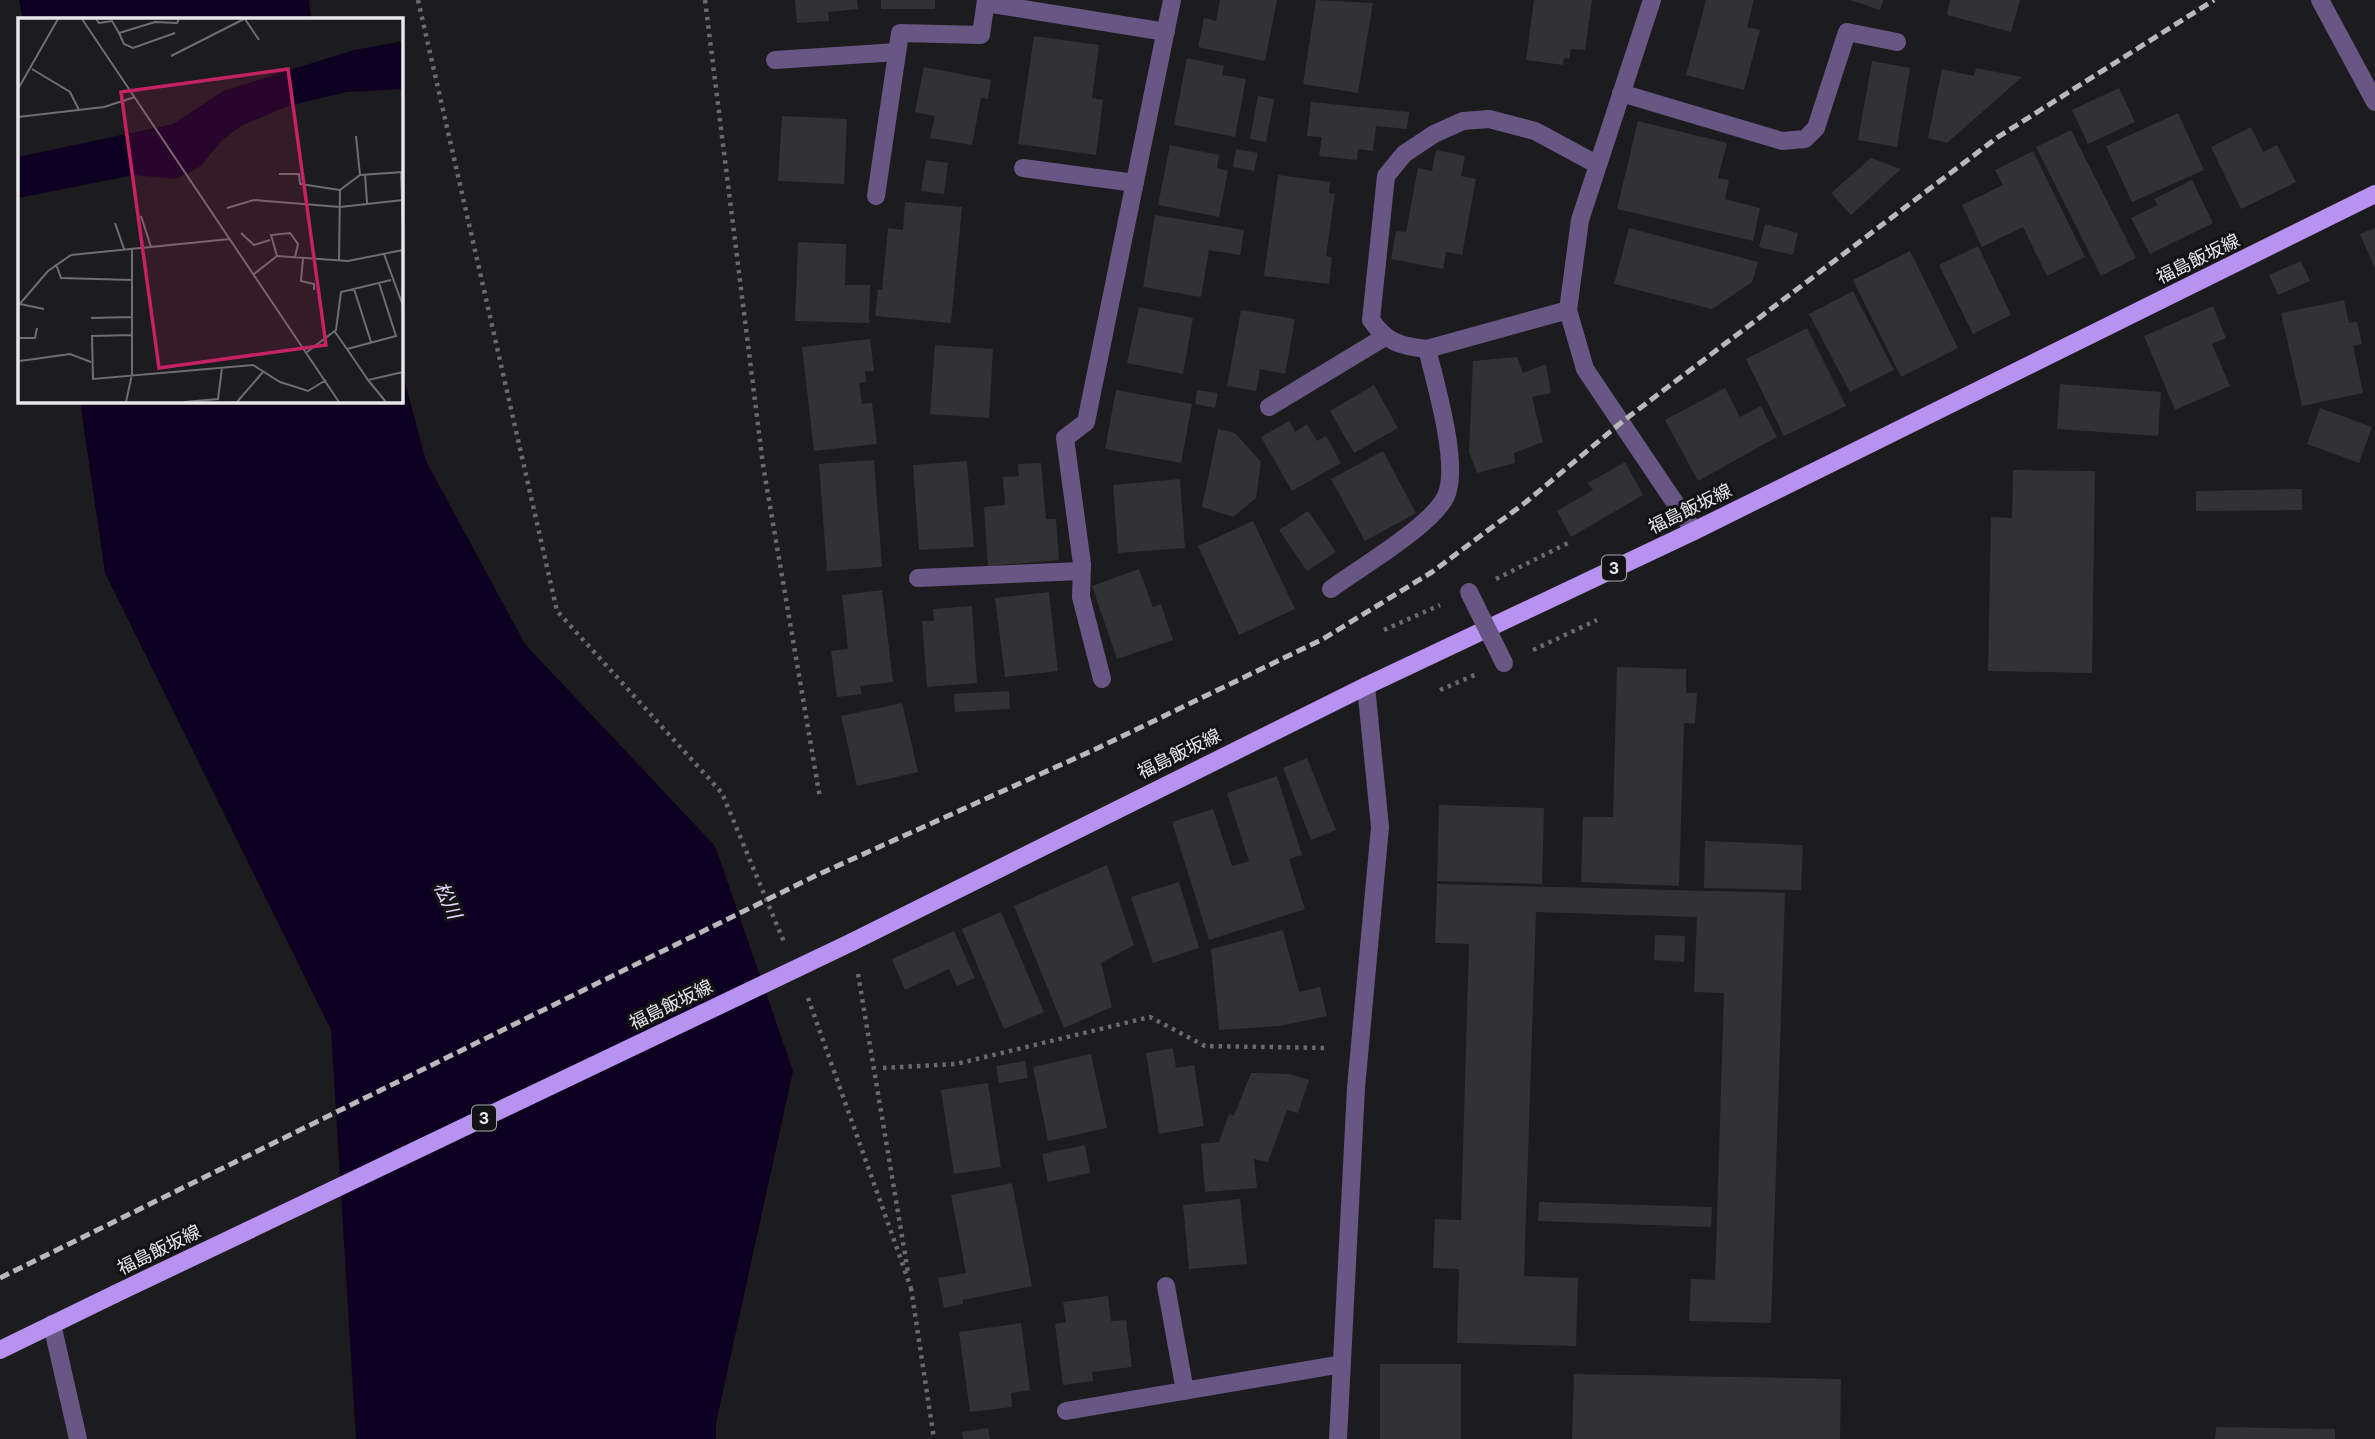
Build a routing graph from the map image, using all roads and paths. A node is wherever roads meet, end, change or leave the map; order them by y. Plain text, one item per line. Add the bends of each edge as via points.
1 (418, 0) edge
2 (705, 0) edge
3 (1172, 0) edge
4 (1652, 0) edge
5 (2320, 0) edge
6 (986, 1) edge
7 (1166, 32) junction
8 (1897, 42) dead end
9 (897, 52) junction
10 (775, 60) dead end
11 (1621, 93) junction
12 (2375, 102) edge
13 (1598, 165) junction
14 (1023, 168) dead end
15 (1135, 183) junction
16 (2375, 194) edge
17 (876, 196) dead end
18 (1568, 310) junction
19 (1383, 338) junction
20 (1427, 349) junction
21 (1269, 407) dead end
22 (1694, 531) junction
23 (1082, 571) junction
24 (918, 578) dead end
25 (1331, 589) dead end
26 (1469, 592) dead end
27 (1504, 663) dead end
28 (1102, 679) dead end
29 (1366, 685) junction
30 (820, 798) dead end
31 (852, 942) junction
32 (786, 946) dead end
33 (802, 985) dead end
34 (1359, 1049) junction
35 (883, 1068) dead end
36 (1166, 1286) dead end
37 (911, 1288) junction
38 (52, 1324) junction
39 (0, 1350) edge
40 (1342, 1364) junction
41 (1185, 1391) junction
42 (1066, 1411) dead end
43 (78, 1439) edge
44 (934, 1439) edge
45 (1338, 1439) edge

1 - 32 path via 557,611 722,793
2 - 30 path via 763,465
3 - 7 street
4 - 11 street
5 - 12 street
6 - 7 street
6 - 9 street via 981,36 900,33
7 - 15 street
8 - 11 street via 1847,32 1816,128 1805,139 1782,141
9 - 10 street
9 - 17 street
11 - 13 street
13 - 18 street via 1580,219
13 - 19 street via 1535,131 1489,119 1462,121 1404,154 1386,176 1371,320
14 - 15 street
15 - 23 street via 1086,422 1065,438
16 - 22 main road, 福島飯坂線 / 3
18 - 20 street
18 - 22 street via 1585,369
19 - 20 street
19 - 21 street
20 - 25 street via 1444,420 1448,493 1436,513
22 - 29 main road, 福島飯坂線 / 3
23 - 24 street
23 - 28 street via 1081,597
26 - 27 street, bridge
29 - 31 main road, 福島飯坂線 / 3
29 - 34 street via 1380,827
31 - 37 path
31 - 38 main road, 福島飯坂線 / 3, bridge
33 - 37 path
34 - 35 path via 1205,1046 1150,1017 956,1064
34 - 40 street
36 - 41 street
37 - 44 path
38 - 39 main road, 福島飯坂線 / 3
38 - 43 street
40 - 41 street
40 - 45 street
41 - 42 street

